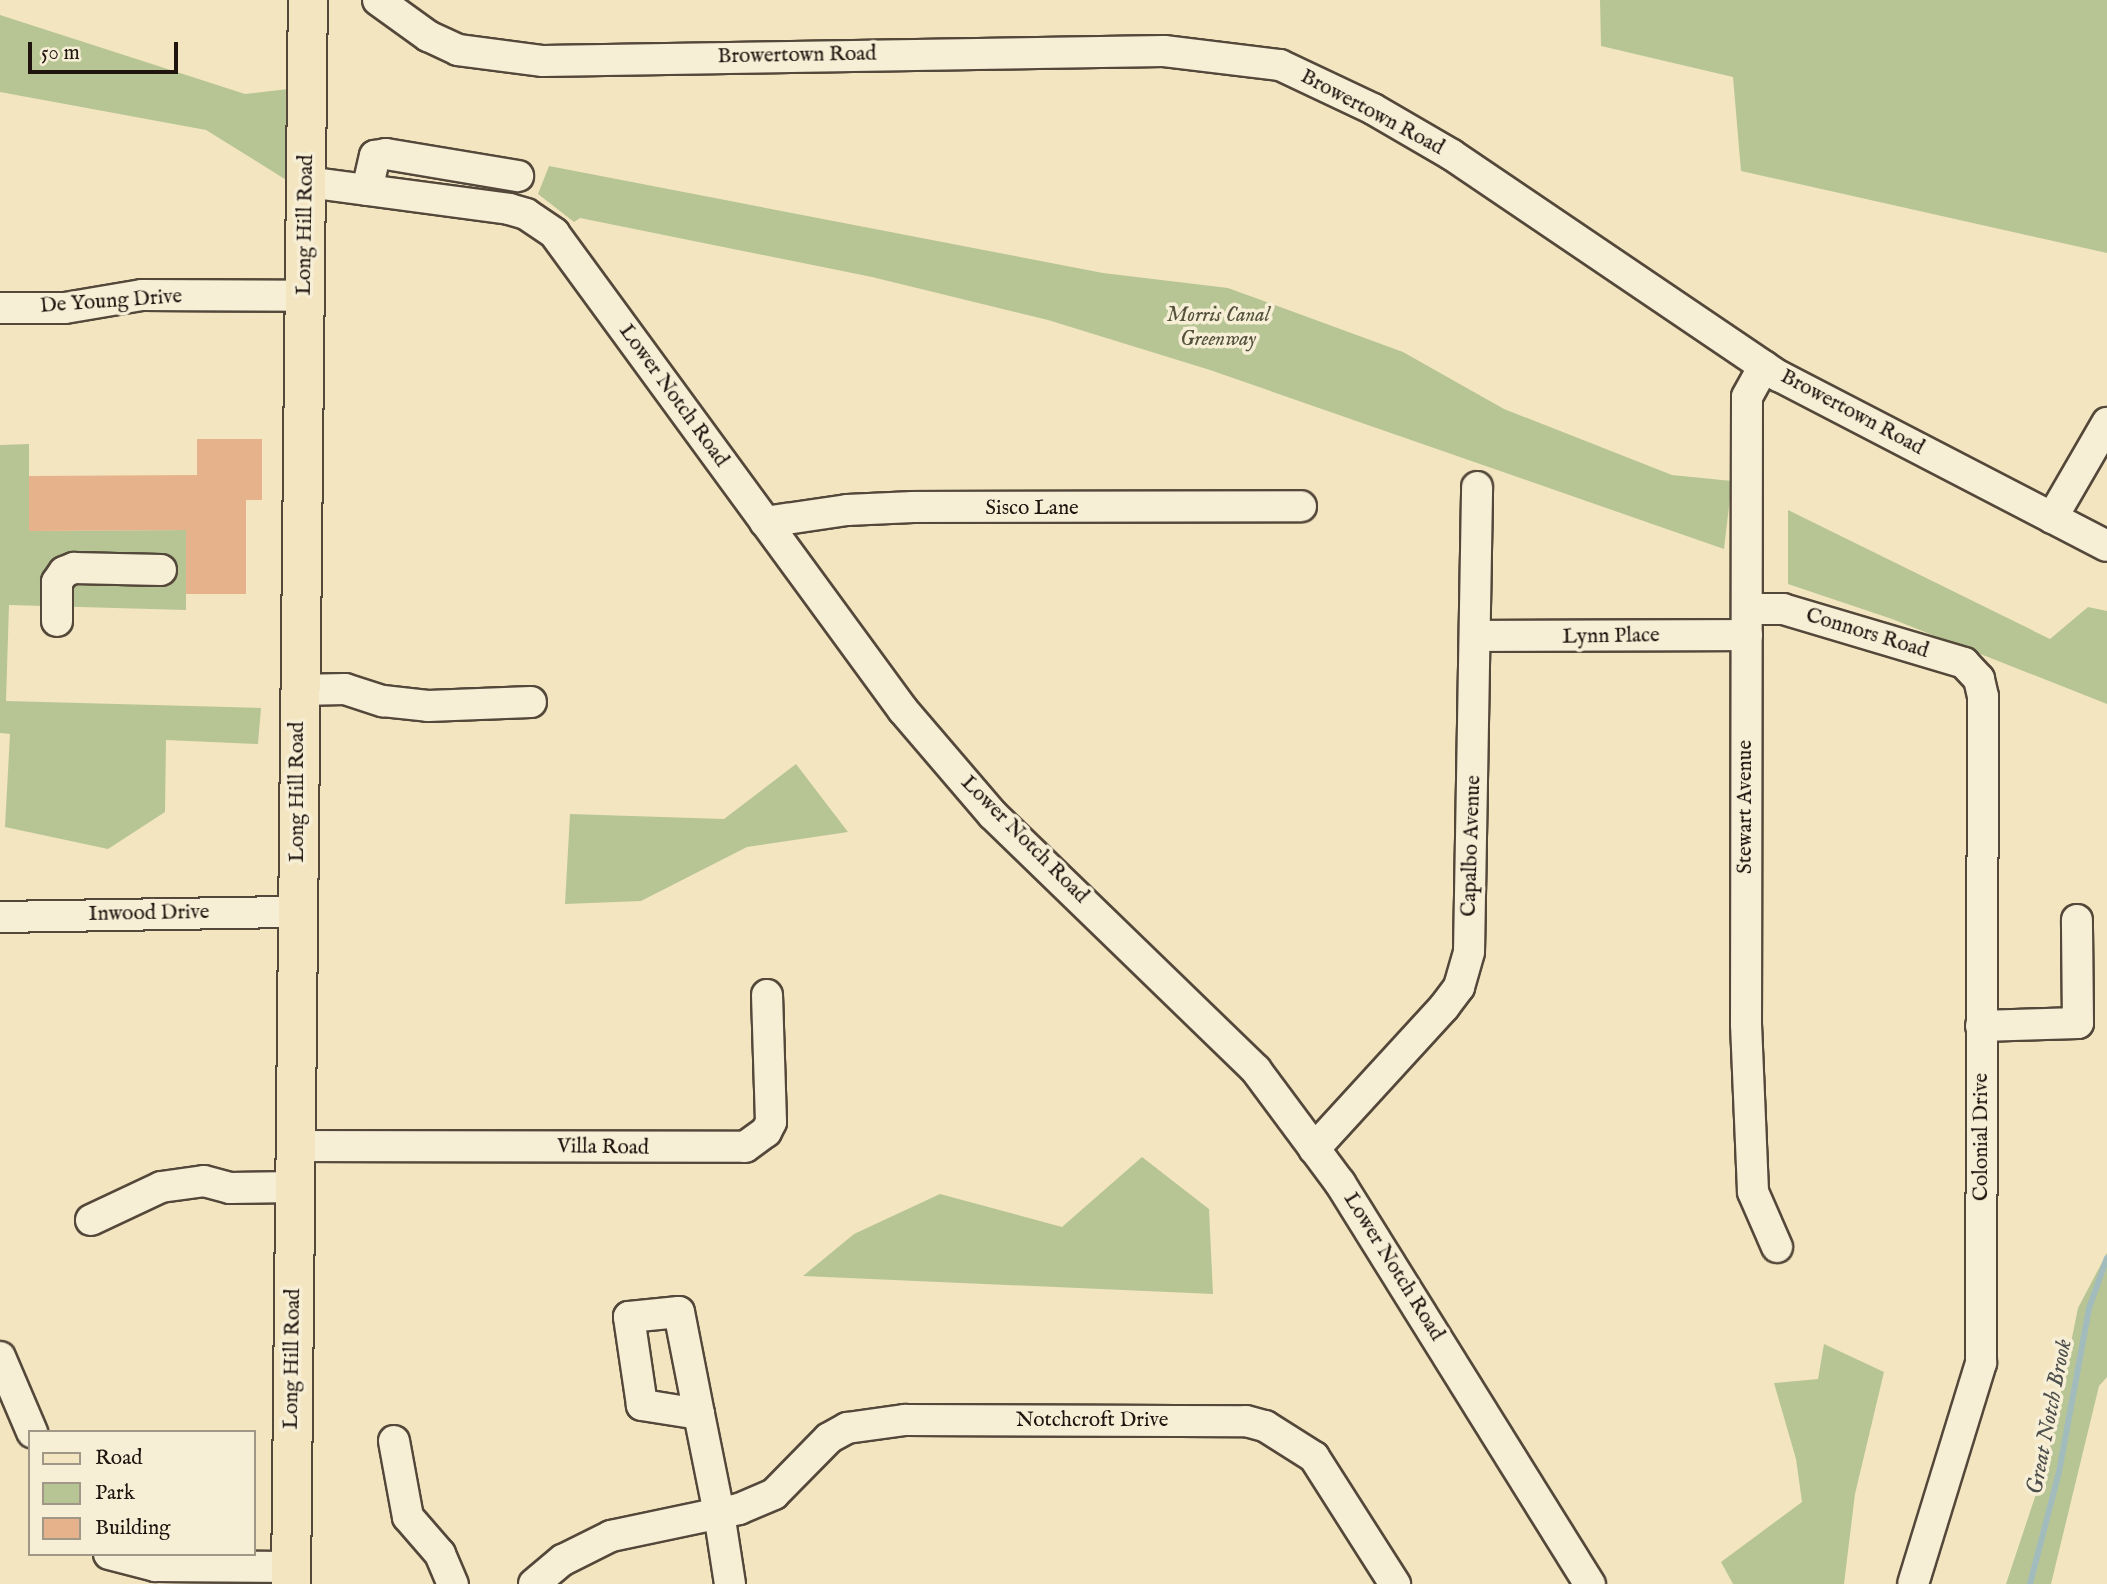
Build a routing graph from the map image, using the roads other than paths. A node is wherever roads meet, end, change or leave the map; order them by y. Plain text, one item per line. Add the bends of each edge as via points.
1 (378, 0) edge
2 (305, 4) edge
3 (518, 176) dead end
4 (307, 182) junction
5 (367, 190) junction
6 (306, 296) junction
7 (0, 308) edge
8 (1763, 366) junction
9 (2107, 423) edge
10 (1477, 487) dead end
11 (1301, 506) dead end
12 (2052, 518) junction
13 (765, 522) junction
14 (2107, 546) edge
15 (161, 570) dead end
16 (57, 621) dead end
17 (1747, 622) junction
18 (1476, 636) junction
19 (1979, 679) joint
20 (299, 691) junction
21 (531, 702) dead end
22 (297, 912) junction
23 (0, 917) edge
24 (2077, 920) dead end
25 (767, 995) dead end
26 (1981, 1026) junction
27 (295, 1146) junction
28 (1314, 1149) junction
29 (295, 1188) junction
30 (91, 1220) dead end
31 (1777, 1247) dead end
32 (0, 1357) edge
33 (699, 1414) dead end
34 (31, 1430) edge
35 (394, 1441) dead end
36 (729, 1511) junction
37 (117, 1556) edge
38 (291, 1575) edge
39 (453, 1584) edge
40 (534, 1584) edge
41 (730, 1584) edge
42 (1395, 1584) edge
43 (1590, 1584) edge
44 (1913, 1584) edge

1 - 8 street, Browertown Road via 428,36 458,50 543,61 1164,51 1280,65 1373,109 1452,155
2 - 4 main road, Long Hill Road
3 - 5 street via 386,154 375,156
4 - 5 street, Lower Notch Road
4 - 6 main road, Long Hill Road
5 - 13 street, Lower Notch Road via 509,209 526,214 554,233
6 - 7 street, De Young Drive via 142,295 65,307
6 - 20 main road, Long Hill Road
8 - 12 street, Browertown Road
8 - 17 street, Stewart Avenue via 1747,397
9 - 12 street
10 - 18 street, Capalbo Avenue
11 - 13 street, Sisco Lane via 913,507 847,510
12 - 14 street, Browertown Road
13 - 28 street, Lower Notch Road via 854,648 993,815 1256,1070
15 - 16 street via 74,568 64,572 57,582
17 - 18 street, Lynn Place
17 - 19 street, Connors Road via 1783,609 1964,663
17 - 31 street, Stewart Avenue via 1746,1024 1753,1192
18 - 28 street, Capalbo Avenue via 1473,857 1464,971 1444,1007
19 - 26 street, Colonial Drive via 1983,697
20 - 21 street via 345,689 383,701 428,706
20 - 22 main road, Long Hill Road
22 - 23 street, Inwood Drive
22 - 27 main road, Long Hill Road
24 - 26 street via 2078,1023
25 - 27 street, Villa Road via 771,1122 745,1147
26 - 44 street, Colonial Drive via 1981,1363
27 - 29 main road, Long Hill Road
28 - 43 street, Lower Notch Road
29 - 30 street via 230,1188 204,1181 161,1187
29 - 38 main road, Long Hill Road
32 - 34 street
33 - 36 street
35 - 39 street via 408,1517 440,1554
36 - 40 street, Notchcroft Drive via 611,1536 563,1560
36 - 41 street
36 - 42 street, Notchcroft Drive via 774,1494 829,1438 864,1423 1246,1421 1283,1434 1314,1457
37 - 38 street via 155,1566

